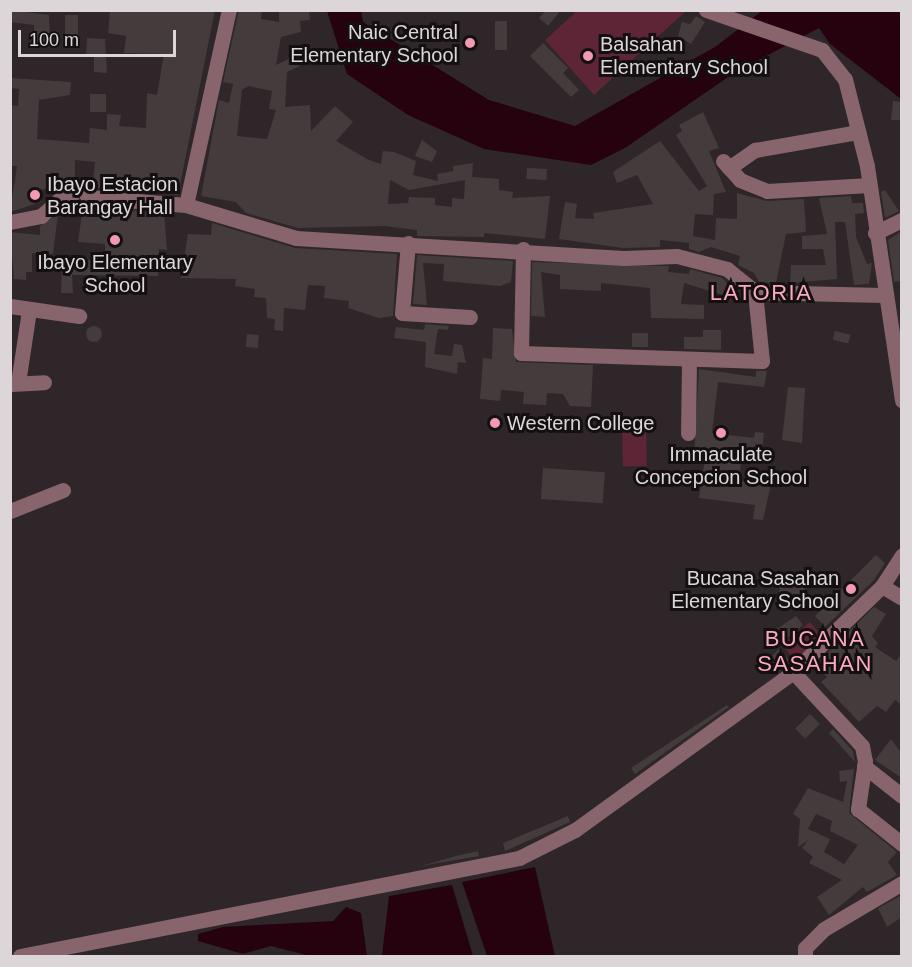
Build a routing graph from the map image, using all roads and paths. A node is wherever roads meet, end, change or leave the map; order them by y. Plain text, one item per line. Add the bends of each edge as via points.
1 (229, 10) edge
2 (706, 10) edge
3 (858, 132) junction
4 (869, 185) junction
5 (186, 205) junction
6 (902, 220) edge
7 (10, 222) edge
8 (875, 233) junction
9 (408, 243) junction
10 (523, 249) junction
11 (755, 292) junction
12 (884, 295) junction
13 (10, 306) edge
14 (28, 310) junction
15 (79, 316) dead end
16 (470, 317) dead end
17 (689, 362) junction
18 (44, 382) dead end
19 (14, 384) edge
20 (902, 400) edge
21 (688, 433) dead end
22 (63, 490) dead end
23 (10, 511) edge
24 (902, 555) edge
25 (882, 586) junction
26 (902, 598) edge
27 (792, 672) junction
28 (864, 766) junction
29 (902, 796) edge
30 (902, 844) edge
31 (902, 883) edge
32 (20, 957) edge
33 (805, 957) edge

1 - 5 street
2 - 3 street via 822,50 845,79
3 - 4 street
3 - 4 street via 755,150 726,164 740,180 767,191
4 - 8 street
5 - 7 street via 64,195 41,216
5 - 9 street via 296,238
6 - 8 street
8 - 12 street
9 - 10 street
9 - 16 street via 402,314
10 - 11 street via 623,258 677,256 727,269
10 - 17 street via 521,353
11 - 12 street
11 - 17 street via 762,361
12 - 20 street
13 - 14 street
14 - 15 street
14 - 19 street
17 - 21 street
18 - 19 street
22 - 23 street
24 - 25 street
25 - 26 street
25 - 27 street
27 - 28 street via 862,746
27 - 32 street via 575,830 519,858
28 - 29 street
28 - 30 street via 858,809
31 - 33 street via 824,929 805,948

